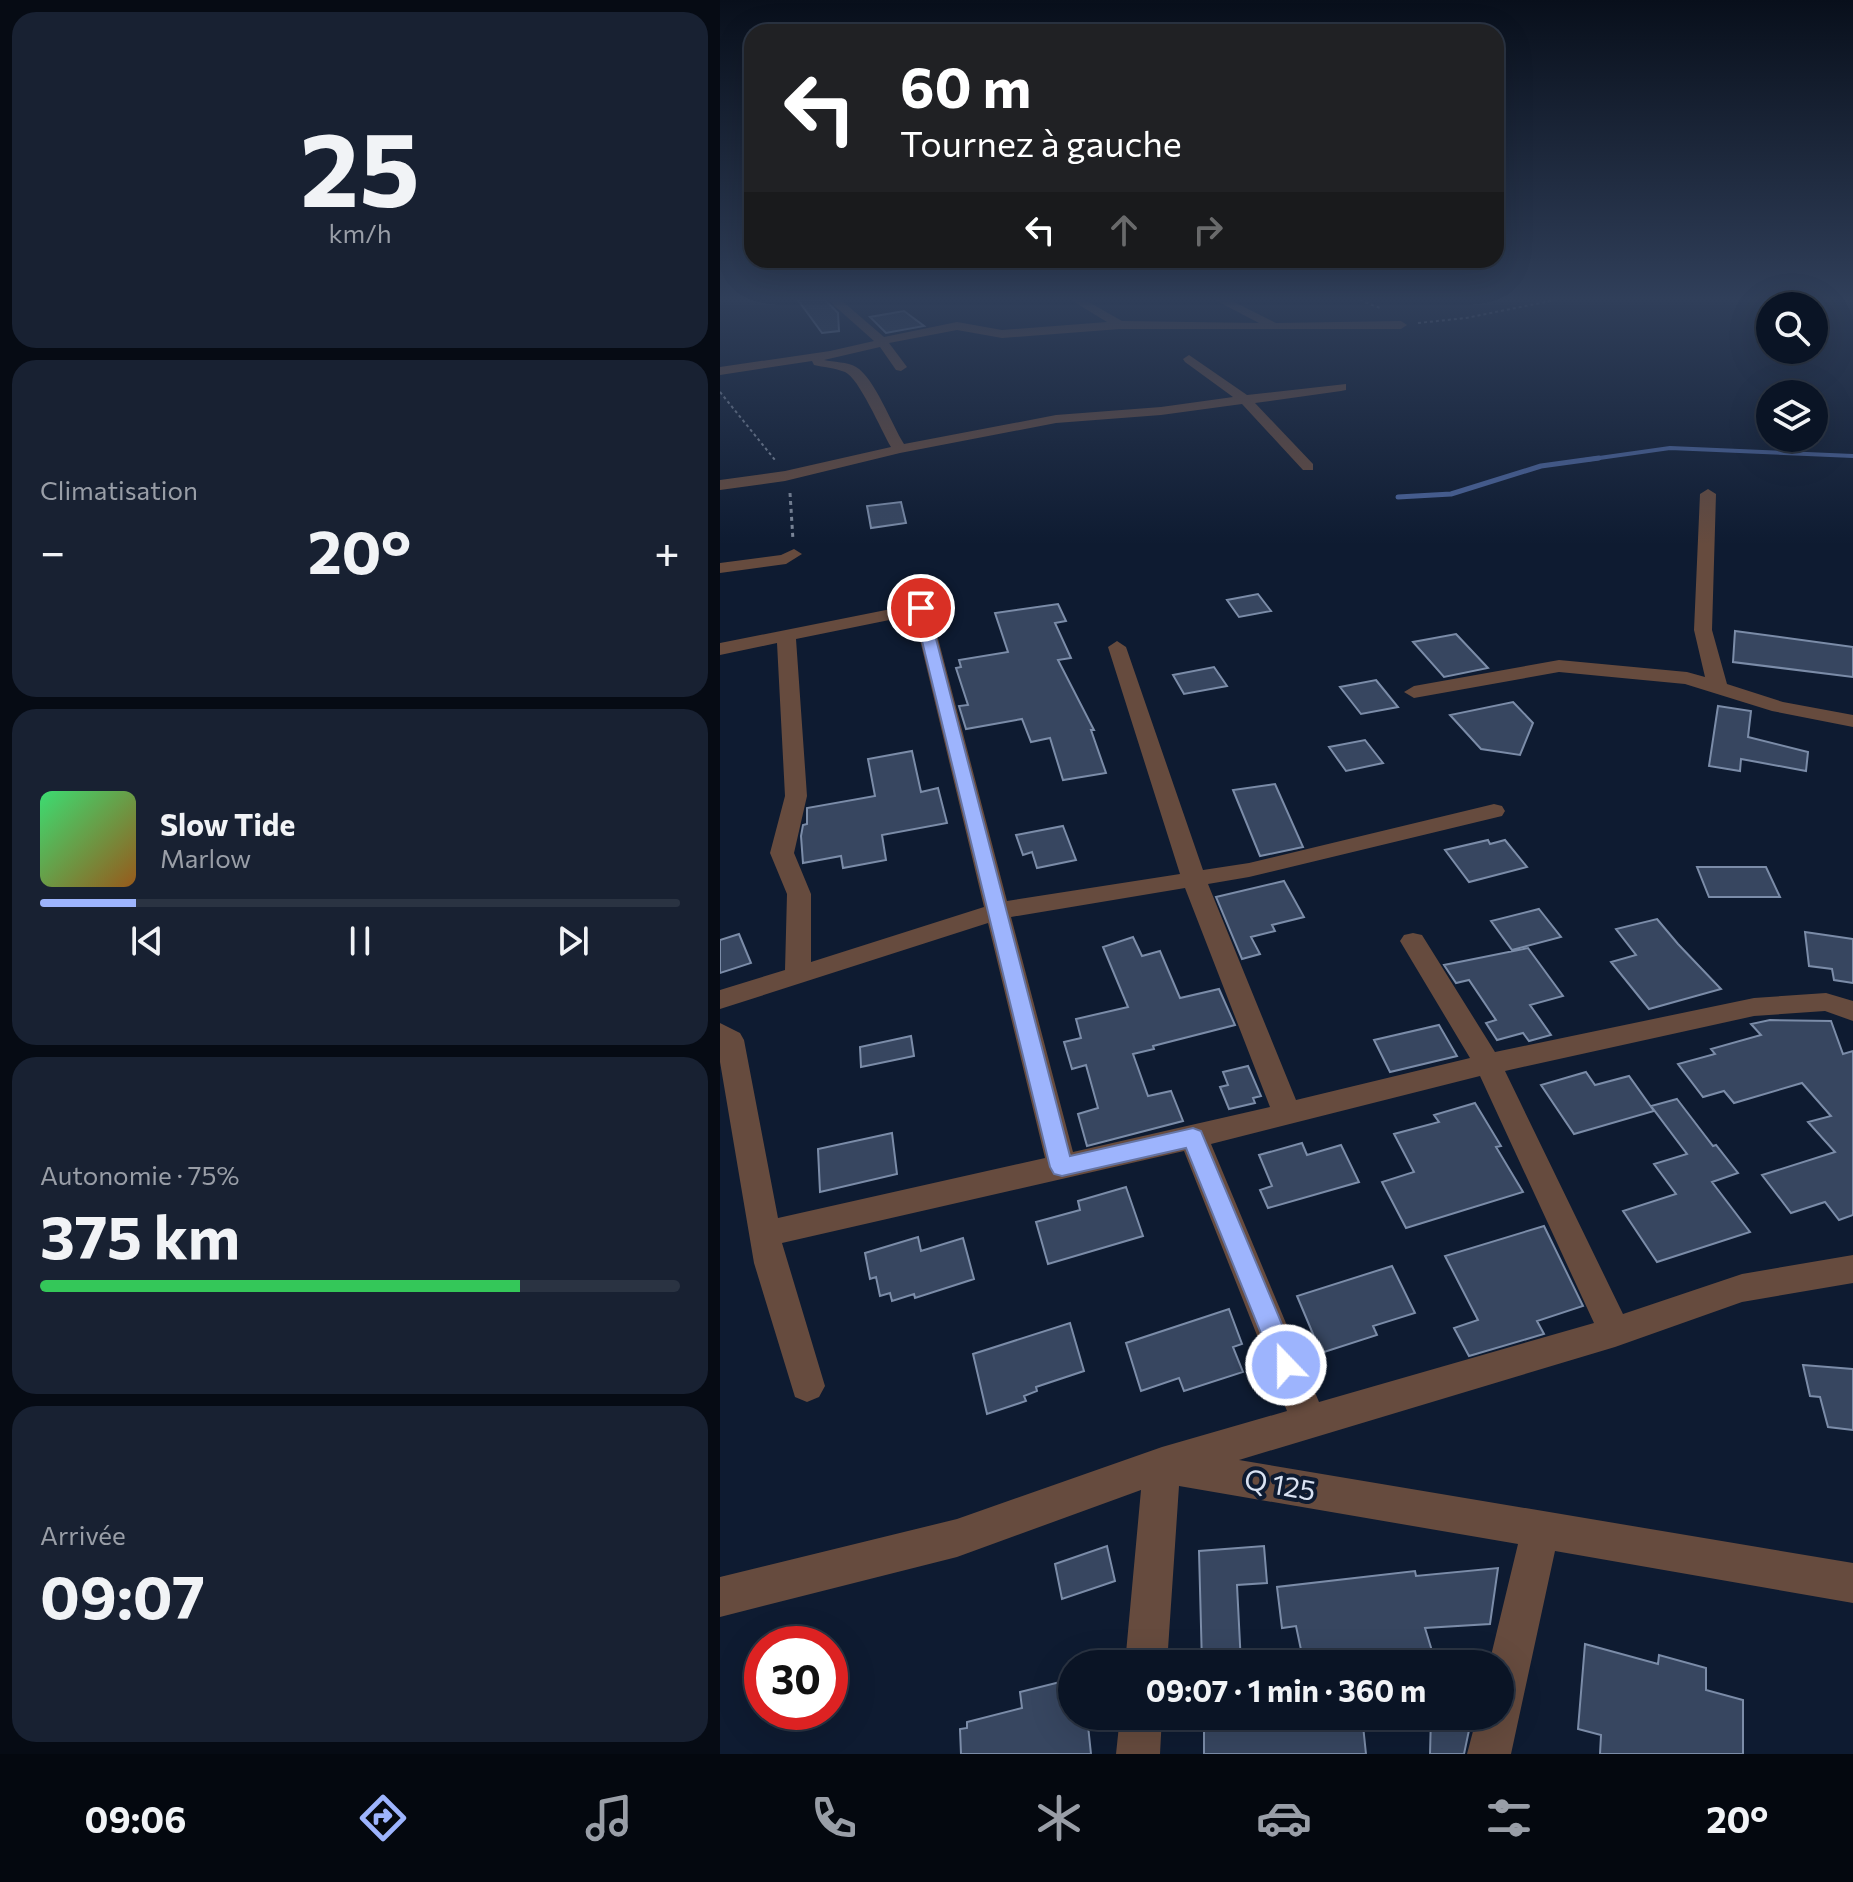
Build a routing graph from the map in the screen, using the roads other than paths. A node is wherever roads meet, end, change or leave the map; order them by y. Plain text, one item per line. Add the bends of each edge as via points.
1 (862, 382) edge
2 (1220, 382) edge
3 (1341, 387) dead end
4 (1245, 400) junction
5 (900, 449) junction
6 (1308, 467) dead end
7 (720, 485) edge
8 (1708, 494) dead end
9 (794, 554) dead end
10 (720, 568) edge
11 (786, 636) junction
12 (1117, 647) dead end
13 (720, 649) edge
14 (1718, 688) junction
15 (1414, 692) dead end
16 (1853, 721) edge
17 (1494, 811) dead end
18 (1193, 877) junction
19 (997, 911) junction
20 (1413, 941) dead end
21 (798, 976) junction
22 (720, 1000) edge
23 (1853, 1011) edge
24 (720, 1033) edge
25 (1488, 1064) junction
26 (1287, 1114) junction
27 (1193, 1137) junction
28 (1062, 1167) junction
29 (764, 1234) junction
30 (1853, 1269) edge
31 (1615, 1332) junction
32 (807, 1386) dead end
33 (1309, 1422) junction
34 (1162, 1465) junction
35 (1540, 1531) junction
36 (1853, 1583) edge
37 (720, 1597) edge
38 (1147, 1650) edge
39 (1513, 1650) edge
40 (1140, 1730) edge
41 (1495, 1730) edge
42 (1138, 1754) edge
43 (1489, 1754) edge

1 - 5 street
2 - 4 street
3 - 4 street
4 - 5 street via 1056,419
4 - 6 street
5 - 7 street
8 - 14 street via 1703,630
9 - 10 street
11 - 13 street
11 - 19 street via 921,608
11 - 21 street via 796,796 782,853 799,894
12 - 18 street
14 - 15 street via 1687,678 1559,666
14 - 16 street
17 - 18 street via 1249,870
18 - 19 street
18 - 26 street
19 - 21 street
19 - 28 street
20 - 25 street
21 - 22 street
23 - 25 street via 1826,1002 1754,1007
24 - 29 street via 730,1040
25 - 26 street
25 - 31 street
26 - 27 street
27 - 28 street
27 - 33 street
28 - 29 street
29 - 32 street
30 - 31 street via 1742,1288
31 - 33 street
33 - 34 street
34 - 35 street, Q 125
34 - 37 street, Q 125 via 957,1538
34 - 38 street
35 - 36 street, Q 125
35 - 39 street
40 - 42 street
41 - 43 street

